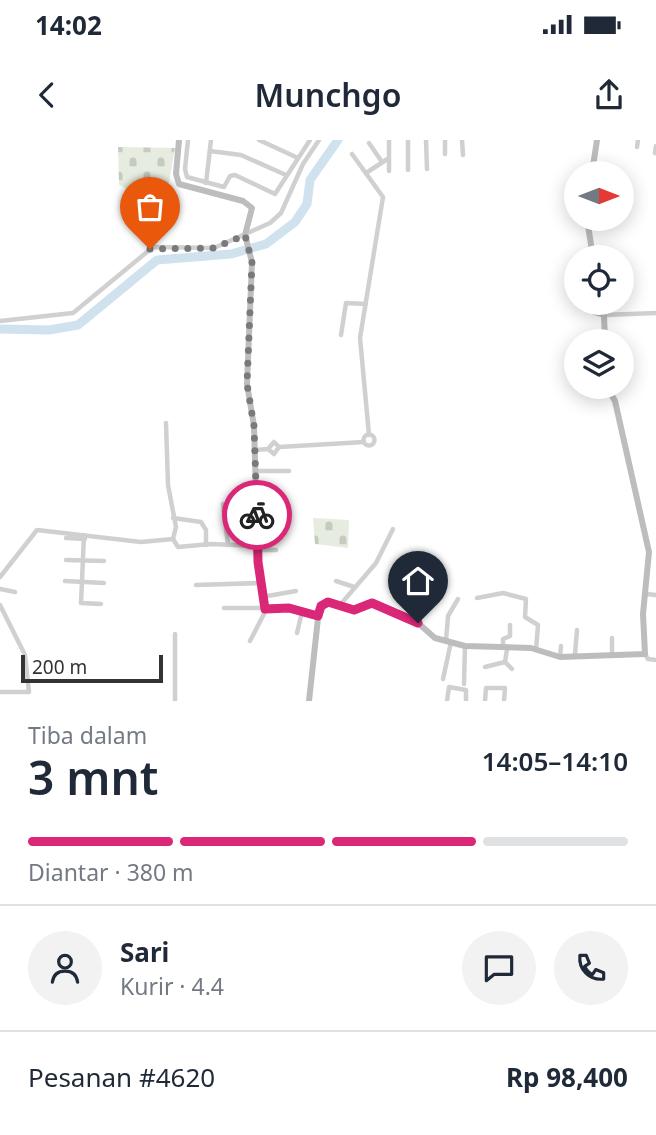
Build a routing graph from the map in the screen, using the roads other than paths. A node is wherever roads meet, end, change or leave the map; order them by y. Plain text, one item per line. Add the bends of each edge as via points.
1 (179, 140) edge
2 (188, 140) edge
3 (211, 140) edge
4 (259, 140) edge
5 (283, 140) edge
6 (310, 140) edge
7 (319, 140) edge
8 (389, 140) edge
9 (408, 140) edge
10 (426, 140) edge
11 (445, 140) edge
12 (462, 140) edge
13 (597, 140) edge
14 (638, 140) edge
15 (369, 143) dead end
16 (656, 146) edge
17 (637, 147) dead end
18 (278, 148) junction
19 (210, 151) junction
20 (655, 153) edge
21 (352, 154) dead end
22 (445, 154) dead end
23 (463, 155) dead end
24 (298, 158) junction
25 (389, 158) junction
26 (594, 161) edge
27 (382, 162) junction
28 (427, 169) dead end
29 (408, 170) dead end
30 (389, 171) dead end
31 (366, 173) junction
32 (286, 175) junction
33 (206, 183) junction
34 (245, 236) junction
35 (366, 304) junction
36 (656, 313) edge
37 (634, 314) edge
38 (604, 315) edge
39 (0, 321) edge
40 (605, 329) edge
41 (341, 334) dead end
42 (614, 399) edge
43 (166, 423) dead end
44 (369, 435) junction
45 (364, 442) junction
46 (255, 450) junction
47 (256, 471) junction
48 (289, 471) dead end
49 (223, 504) dead end
50 (173, 518) junction
51 (393, 529) dead end
52 (84, 537) junction
53 (66, 538) dead end
54 (173, 539) junction
55 (106, 540) dead end
56 (206, 545) junction
57 (228, 545) junction
58 (257, 548) junction
59 (276, 550) dead end
60 (66, 560) dead end
61 (83, 560) junction
62 (104, 561) dead end
63 (0, 576) edge
64 (65, 581) dead end
65 (336, 581) dead end
66 (82, 582) junction
67 (104, 583) dead end
68 (260, 583) junction
69 (196, 585) dead end
70 (354, 587) junction
71 (0, 589) edge
72 (296, 591) dead end
73 (15, 592) dead end
74 (646, 594) junction
75 (656, 595) edge
76 (262, 597) junction
77 (477, 598) dead end
78 (458, 599) dead end
79 (101, 604) dead end
80 (0, 605) edge
81 (340, 605) junction
82 (224, 608) dead end
83 (265, 609) junction
84 (303, 611) junction
85 (318, 616) junction
86 (2, 621) edge
87 (510, 625) dead end
88 (578, 629) dead end
89 (297, 633) dead end
90 (175, 634) dead end
91 (612, 638) dead end
92 (250, 641) dead end
93 (448, 641) junction
94 (465, 646) junction
95 (561, 646) dead end
96 (505, 649) junction
97 (536, 651) junction
98 (575, 654) junction
99 (612, 654) junction
100 (645, 654) junction
101 (561, 657) junction
102 (656, 660) edge
103 (505, 662) junction
104 (485, 667) dead end
105 (512, 669) dead end
106 (443, 679) dead end
107 (464, 684) dead end
108 (0, 692) edge
109 (174, 701) edge
110 (309, 701) edge
111 (447, 701) edge
112 (466, 701) edge
113 (485, 701) edge
114 (503, 701) edge

1 - 34 street via 179,184 249,204 252,210
2 - 33 street via 186,174
3 - 19 street
4 - 18 street
5 - 18 street
6 - 24 street
7 - 34 street via 281,213
8 - 25 street
9 - 29 street
10 - 28 street
11 - 22 street
12 - 23 street
13 - 26 street
14 - 17 street
15 - 27 street
16 - 20 street
18 - 24 street
19 - 32 street via 241,155
19 - 33 street
21 - 31 street
24 - 32 street
25 - 27 street
25 - 30 street
27 - 31 street
31 - 35 street via 383,197
32 - 33 street via 276,194 233,175 225,187
34 - 39 street via 214,248 150,249 73,313
34 - 46 street via 252,261 247,384
35 - 41 street via 346,303
35 - 44 street via 360,338
36 - 37 street
38 - 40 street
42 - 74 street via 649,549
43 - 50 street
44 - 45 street
44 - 45 street via 373,444
45 - 46 street via 279,447 274,442 268,449
46 - 47 street
47 - 48 street
47 - 58 street
49 - 57 street
50 - 54 street
50 - 56 street via 201,522
51 - 70 street via 376,563
52 - 53 street
52 - 54 street via 141,542
52 - 55 street
52 - 61 street
52 - 63 street via 34,531
54 - 56 street via 181,548
56 - 57 street
57 - 58 street
58 - 59 street
58 - 68 street
60 - 61 street
61 - 62 street
61 - 66 street
64 - 66 street
65 - 70 street
66 - 67 street
66 - 79 street via 82,603
68 - 69 street
68 - 76 street
70 - 81 street
71 - 73 street
72 - 76 street
74 - 75 street
74 - 100 street
76 - 83 street
77 - 97 street via 503,593 526,599 525,617 538,625
78 - 93 street via 448,616
80 - 86 street
81 - 85 street via 326,602
81 - 93 street via 354,610 368,603 377,605
82 - 83 street
83 - 84 street
83 - 92 street
84 - 85 street
84 - 89 street
85 - 110 street
86 - 108 street via 25,655 29,692
87 - 96 street via 510,636 502,639
88 - 98 street
90 - 109 street
91 - 99 street
93 - 94 street
93 - 106 street
94 - 96 street
94 - 107 street
95 - 101 street
96 - 97 street
96 - 103 street
97 - 101 street
98 - 99 street
98 - 101 street
99 - 100 street
100 - 102 street
103 - 104 street
103 - 105 street
111 - 112 street via 449,687 466,690
113 - 114 street via 486,688 505,688

